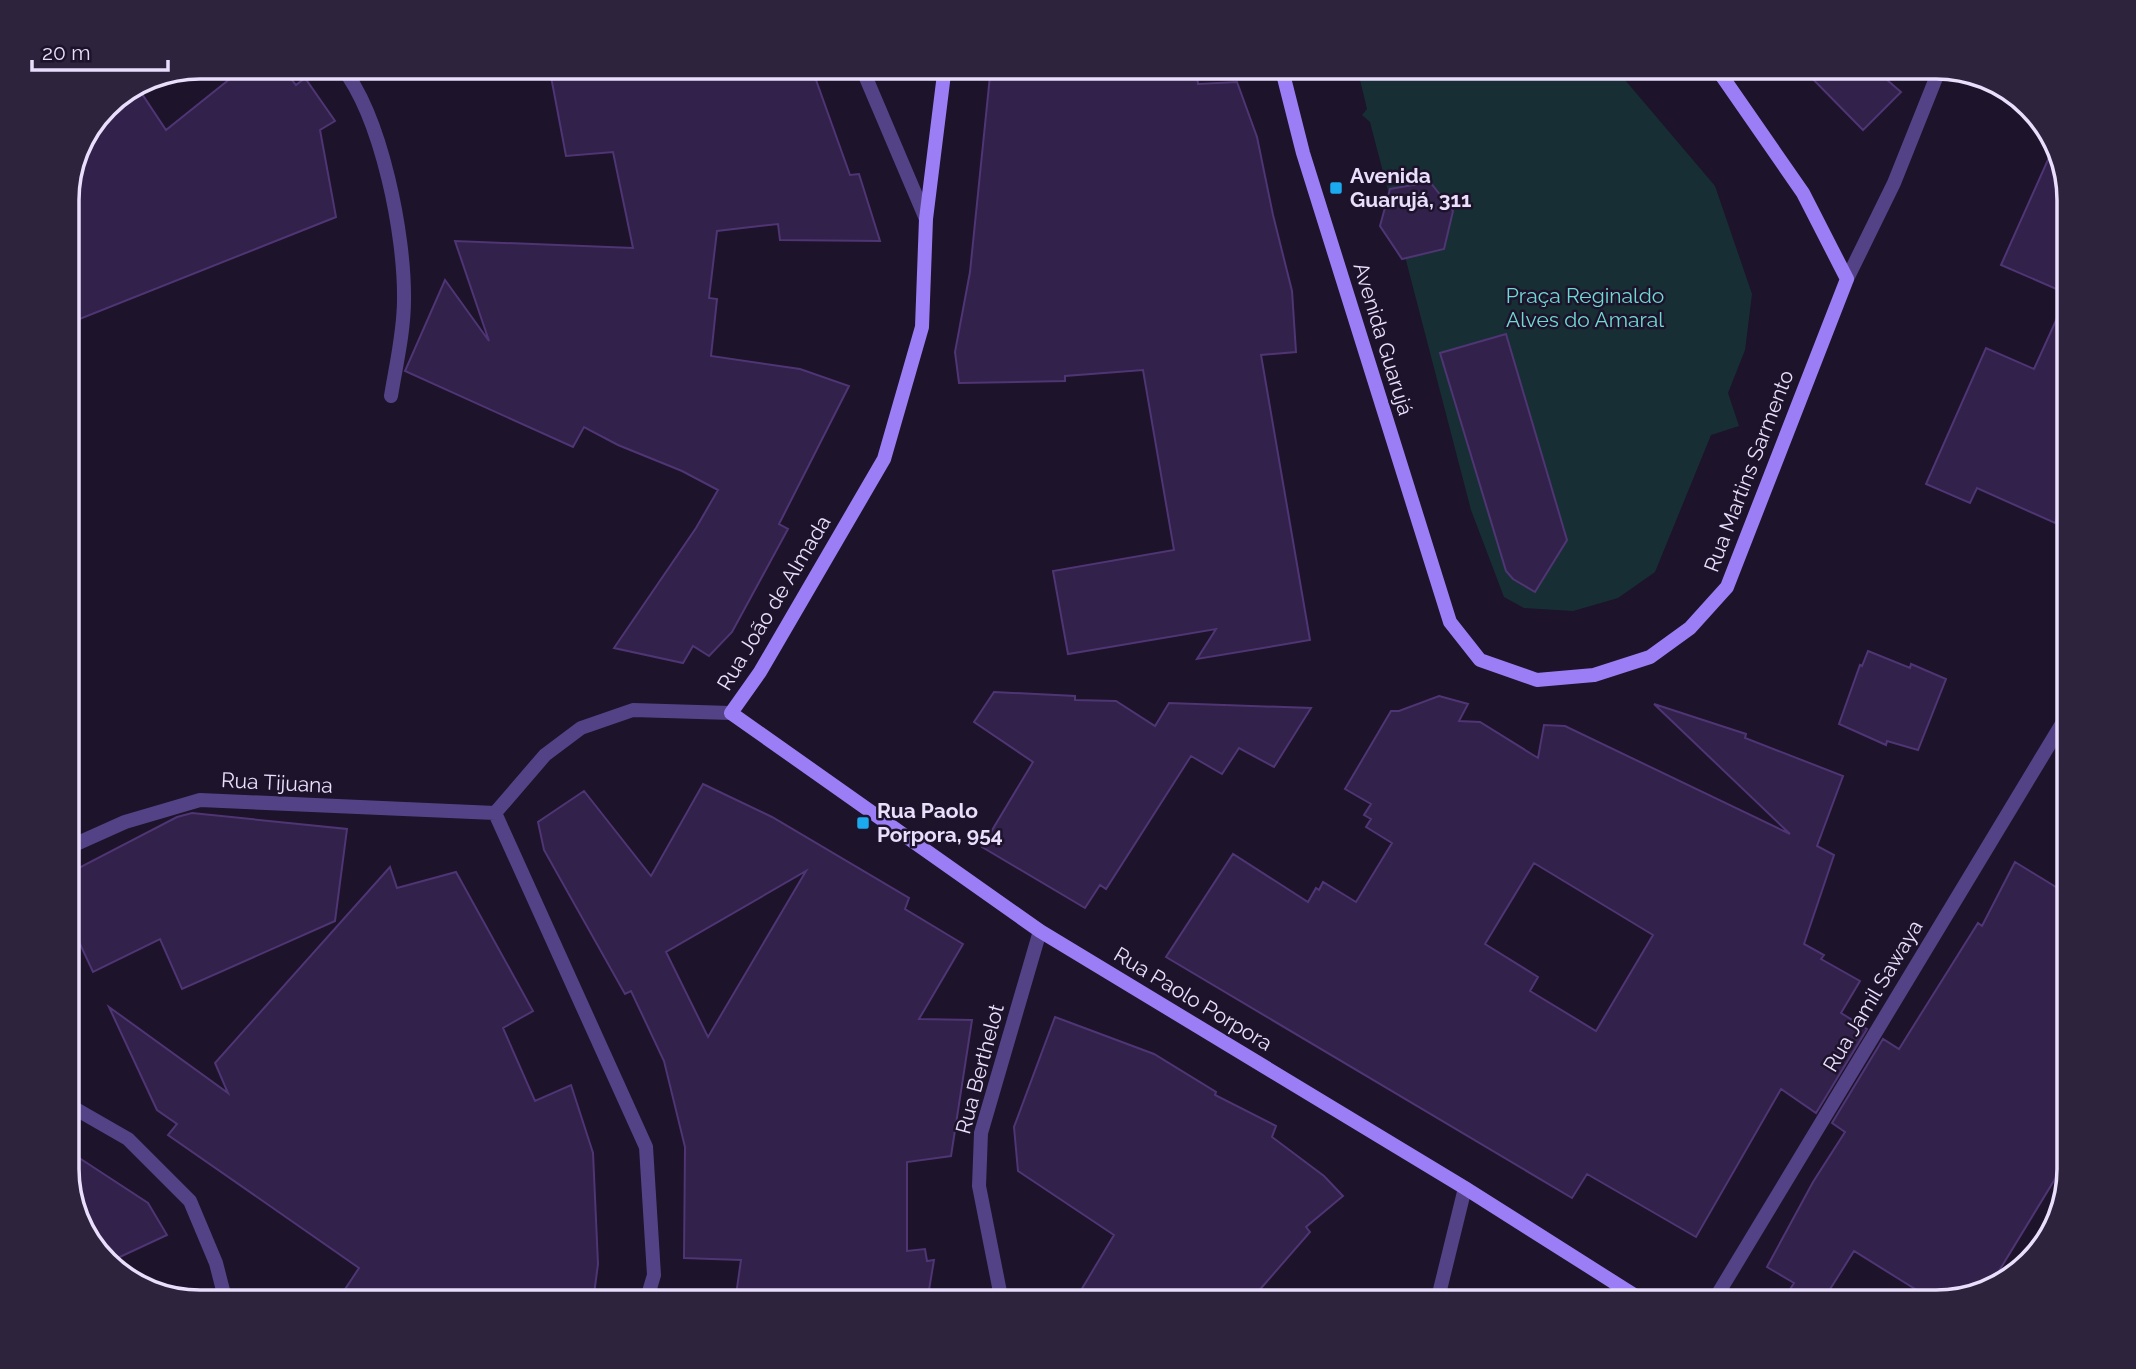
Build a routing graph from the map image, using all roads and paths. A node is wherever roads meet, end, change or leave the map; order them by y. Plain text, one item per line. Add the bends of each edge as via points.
1 (348, 79) edge
2 (867, 79) edge
3 (943, 79) edge
4 (1284, 79) edge
5 (1724, 79) edge
6 (1936, 79) edge
7 (926, 219) junction
8 (1847, 279) junction
9 (391, 396) dead end
10 (1450, 622) joint
11 (731, 713) junction
12 (2057, 734) edge
13 (495, 814) junction
14 (79, 843) edge
15 (1040, 931) junction
16 (79, 1111) edge
17 (1465, 1188) junction
18 (223, 1290) edge
19 (650, 1290) edge
20 (999, 1290) edge
21 (1440, 1290) edge
22 (1625, 1290) edge
23 (1721, 1290) edge

1 - 9 street via 370,118 386,168 400,244 404,301
2 - 7 street
3 - 7 street, Rua João de Almada
4 - 10 street, Avenida Guarujá via 1303,153
5 - 8 street via 1803,193
6 - 8 street, Rua Martins Sarmento via 1894,183
7 - 11 street, Rua João de Almada via 922,327 884,459 760,672
8 - 10 street, Rua Martins Sarmento via 1727,587 1690,628 1650,657 1594,675 1537,680 1480,660
11 - 13 street, Rua João de Almada via 633,710 581,728 545,755
11 - 15 street, Rua Paolo Porpora
12 - 23 street, Rua Jamil Sawaya
13 - 14 street, Rua Tijuana via 200,800 125,822
13 - 19 street via 646,1147 654,1275
15 - 17 street, Rua Paolo Porpora
15 - 20 street, Rua Berthelot via 981,1133 979,1186
16 - 18 street via 128,1139 190,1201
17 - 21 street
17 - 22 street, Rua Paolo Porpora

